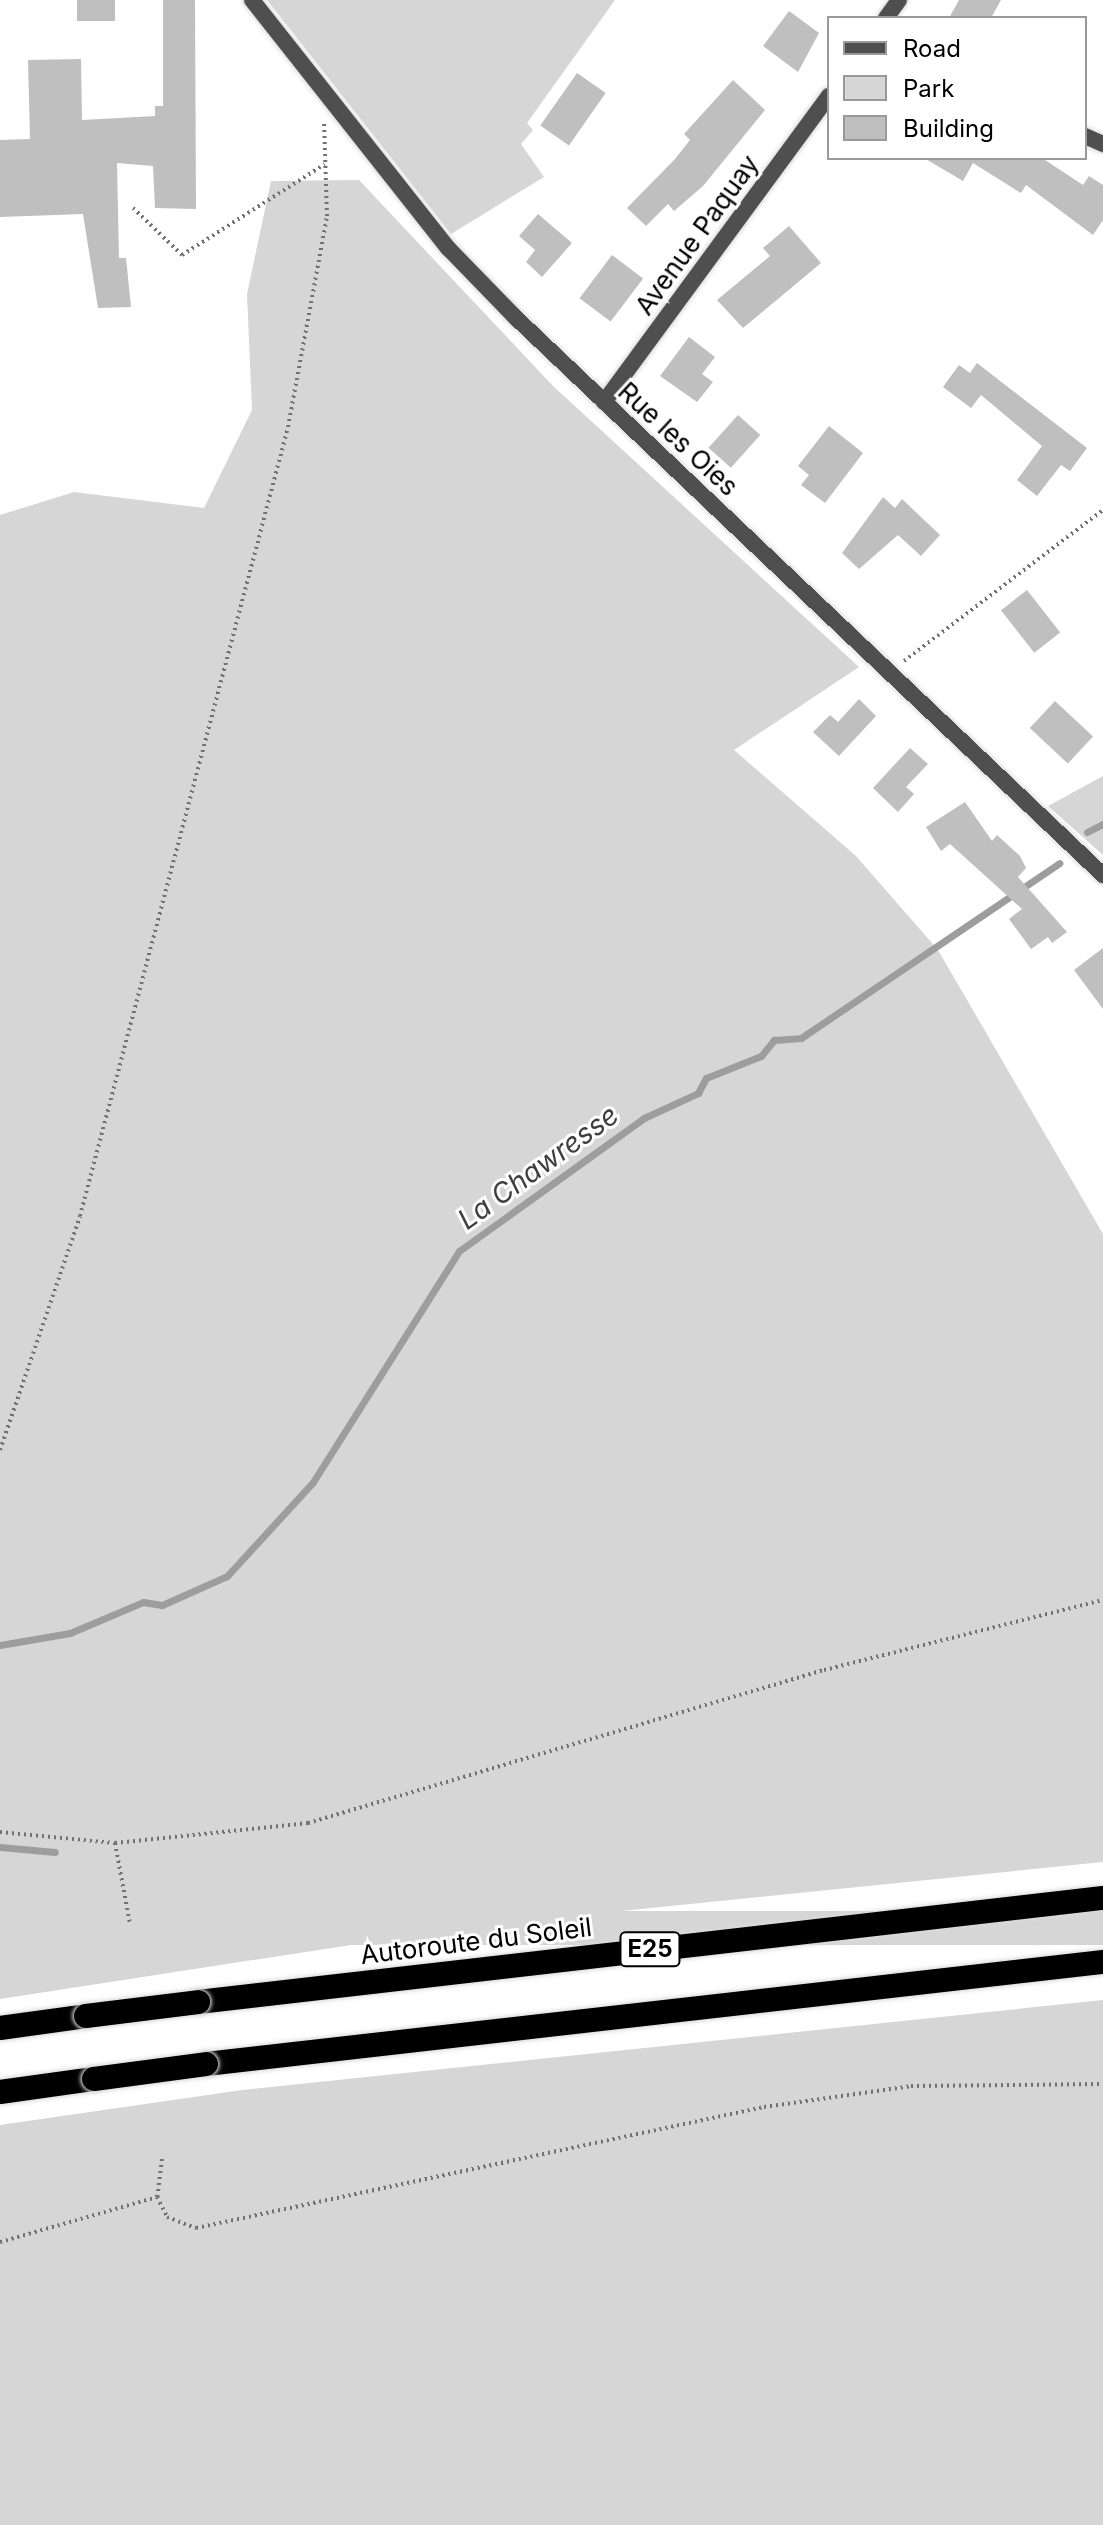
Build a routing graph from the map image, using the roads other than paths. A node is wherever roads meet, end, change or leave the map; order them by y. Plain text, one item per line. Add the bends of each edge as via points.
1 (255, 1) edge
2 (827, 99) edge
3 (604, 402) junction
4 (1103, 875) edge
5 (1103, 1898) edge
6 (1103, 1962) edge
7 (0, 2028) edge
8 (0, 2092) edge

1 - 3 street, Rue les Oies via 450,251
2 - 3 street, Avenue Paquay
3 - 4 street, Rue les Oies
5 - 7 highway, Autoroute du Soleil / E25, bridge
6 - 8 highway, bridge

